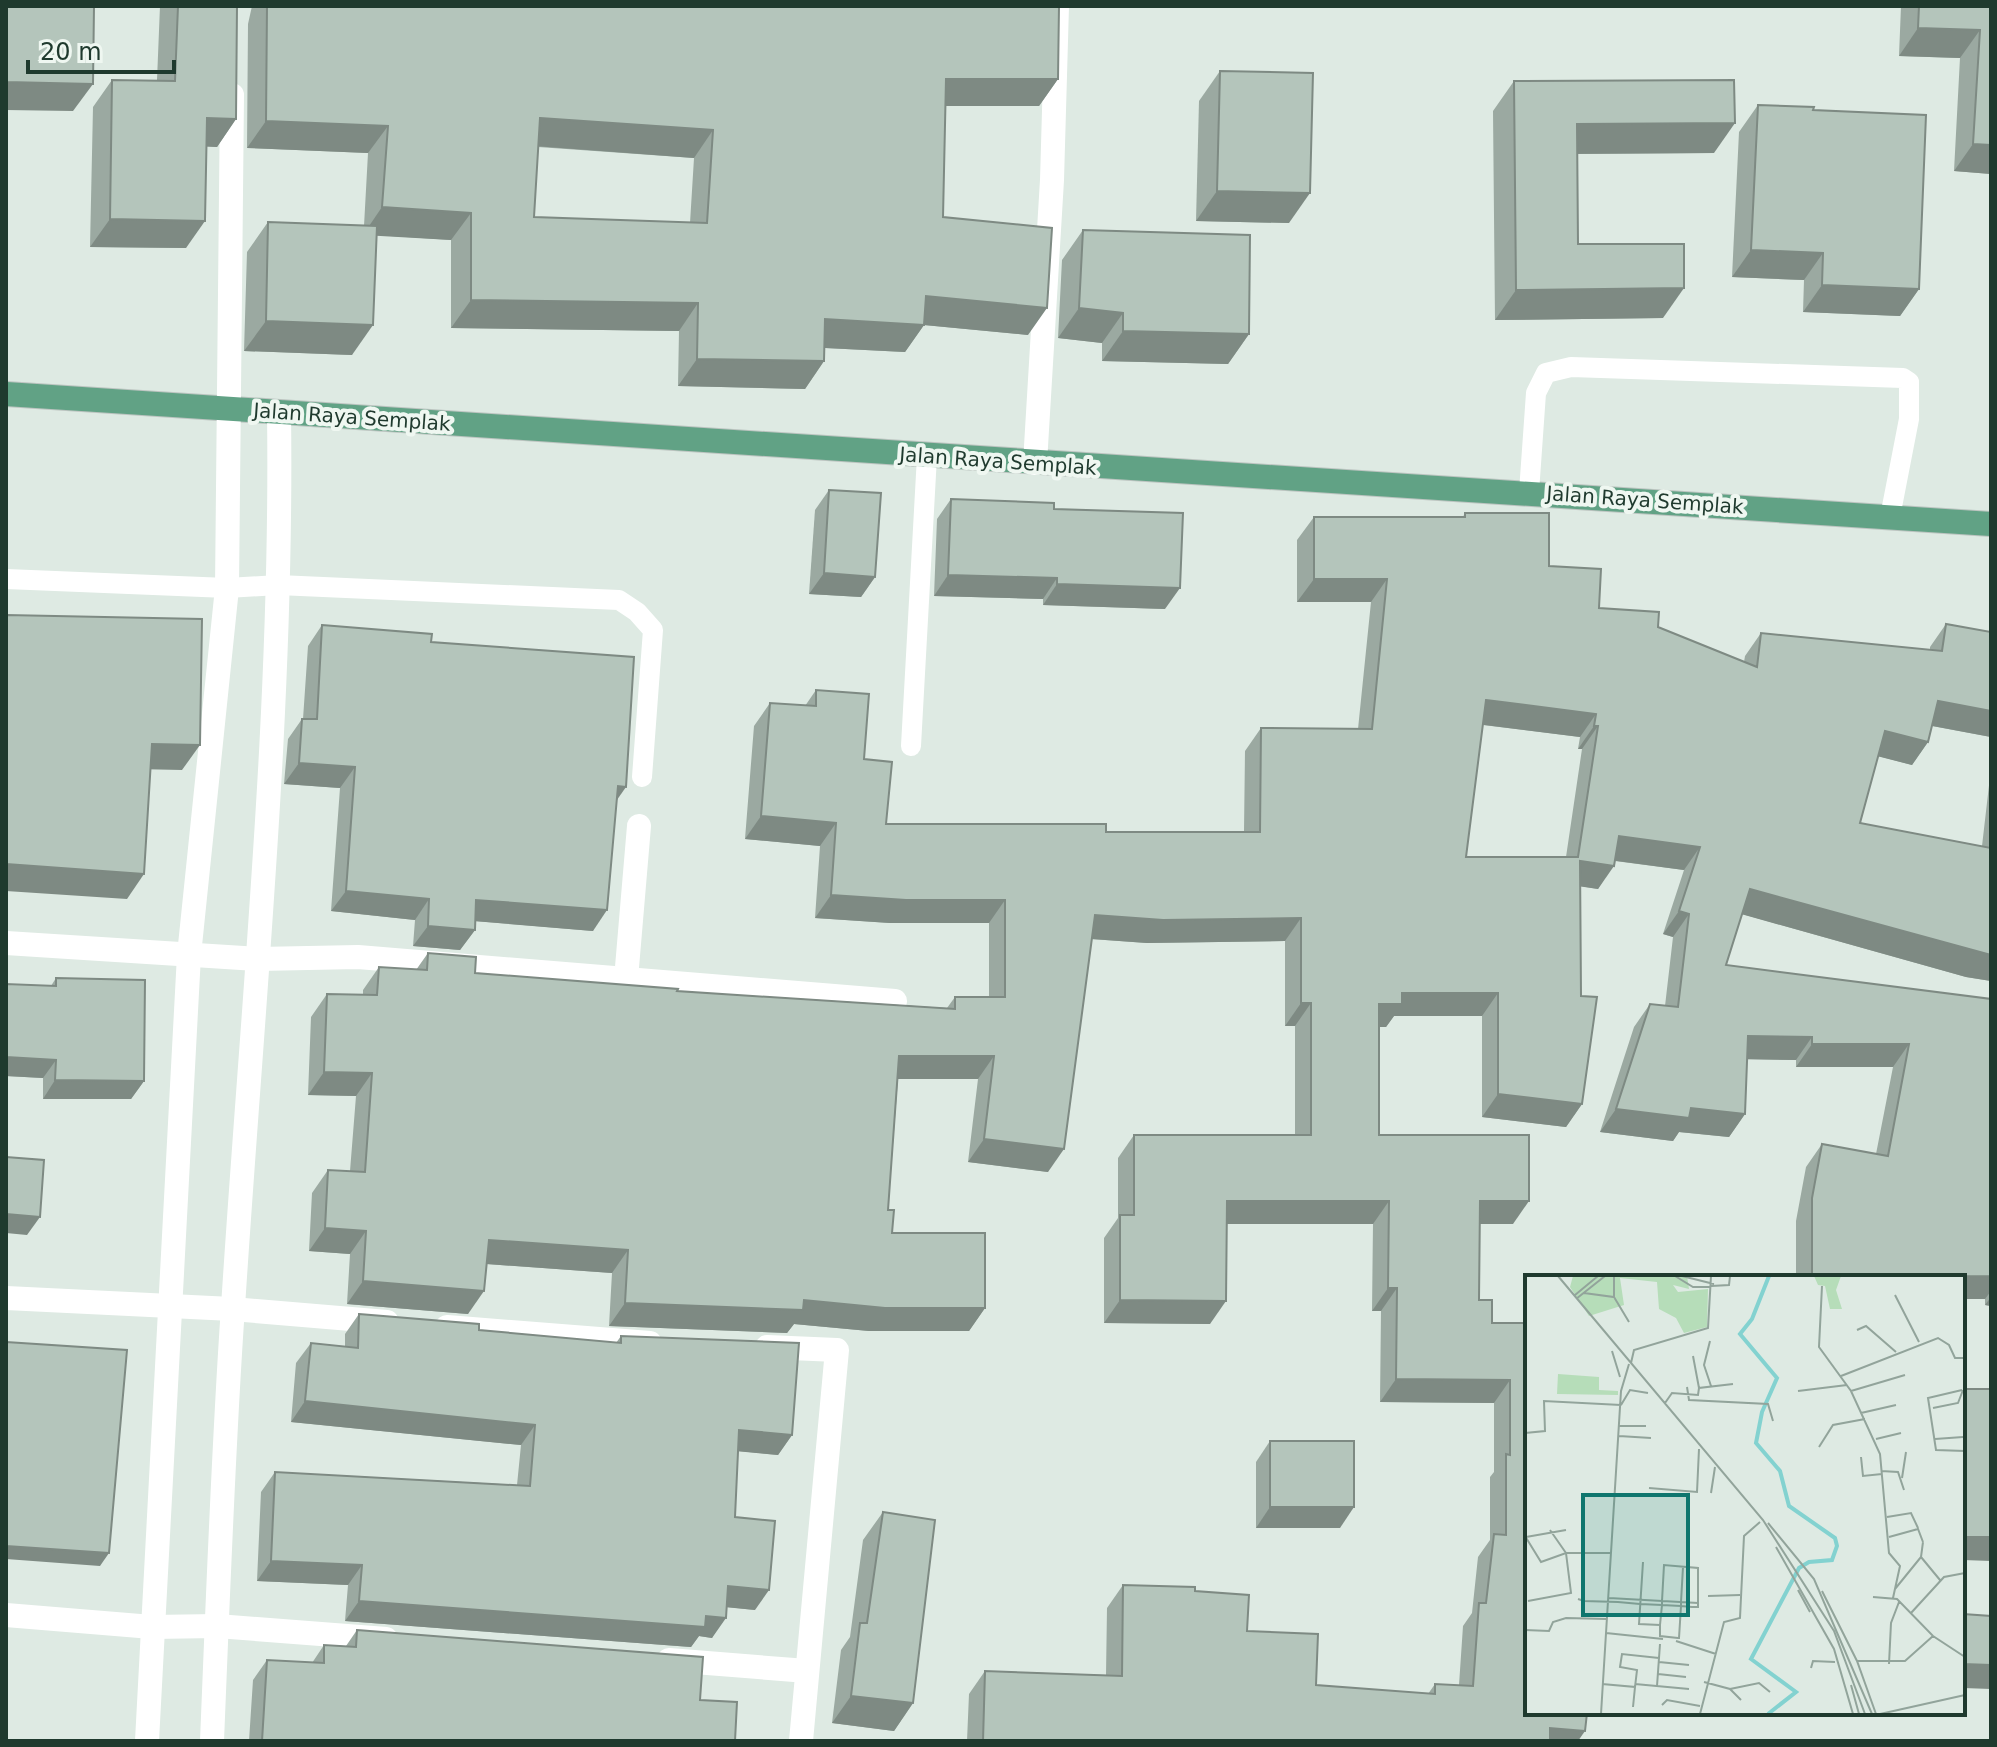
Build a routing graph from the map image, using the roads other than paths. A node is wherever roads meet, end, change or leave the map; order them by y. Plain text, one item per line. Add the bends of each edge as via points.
1 (1057, 6) edge
2 (233, 68) edge
3 (6, 394) edge
4 (228, 409) junction
5 (279, 412) junction
6 (927, 456) junction
7 (1035, 463) junction
8 (1529, 492) junction
9 (1890, 517) junction
10 (1991, 524) edge
11 (6, 579) edge
12 (278, 585) junction
13 (227, 588) junction
14 (911, 746) dead end
15 (642, 777) dead end
16 (639, 826) dead end
17 (6, 943) edge
18 (189, 955) junction
19 (258, 959) junction
20 (626, 979) junction
21 (895, 1001) dead end
22 (6, 1298) edge
23 (170, 1306) junction
24 (232, 1309) junction
25 (669, 1344) edge
26 (745, 1347) edge
27 (6, 1615) edge
28 (217, 1626) junction
29 (152, 1627) junction
30 (408, 1640) edge
31 (647, 1658) edge
32 (807, 1671) junction
33 (147, 1741) edge
34 (212, 1741) edge
35 (801, 1741) edge

1 - 7 street
2 - 4 street
3 - 4 main road, Jalan Raya Semplak
4 - 5 main road, Jalan Raya Semplak
4 - 13 street
5 - 6 main road, Jalan Raya Semplak
5 - 12 street
6 - 7 main road, Jalan Raya Semplak
6 - 14 lane
7 - 8 main road, Jalan Raya Semplak
8 - 9 main road, Jalan Raya Semplak
8 - 9 lane via 1536,393 1546,373 1571,367 1903,378 1909,382 1909,419
9 - 10 main road, Jalan Raya Semplak
11 - 13 lane
12 - 13 lane
12 - 15 lane via 619,600 653,630
12 - 19 street
13 - 18 street
16 - 20 street
17 - 18 street
18 - 19 street
18 - 23 street
19 - 20 street via 358,957
19 - 24 street
20 - 21 street
22 - 23 street
23 - 24 street
23 - 29 street
24 - 25 street
24 - 28 street
26 - 32 street via 837,1350
27 - 29 street
28 - 29 street
28 - 30 street
28 - 34 street
29 - 33 street
31 - 32 street
32 - 35 street

